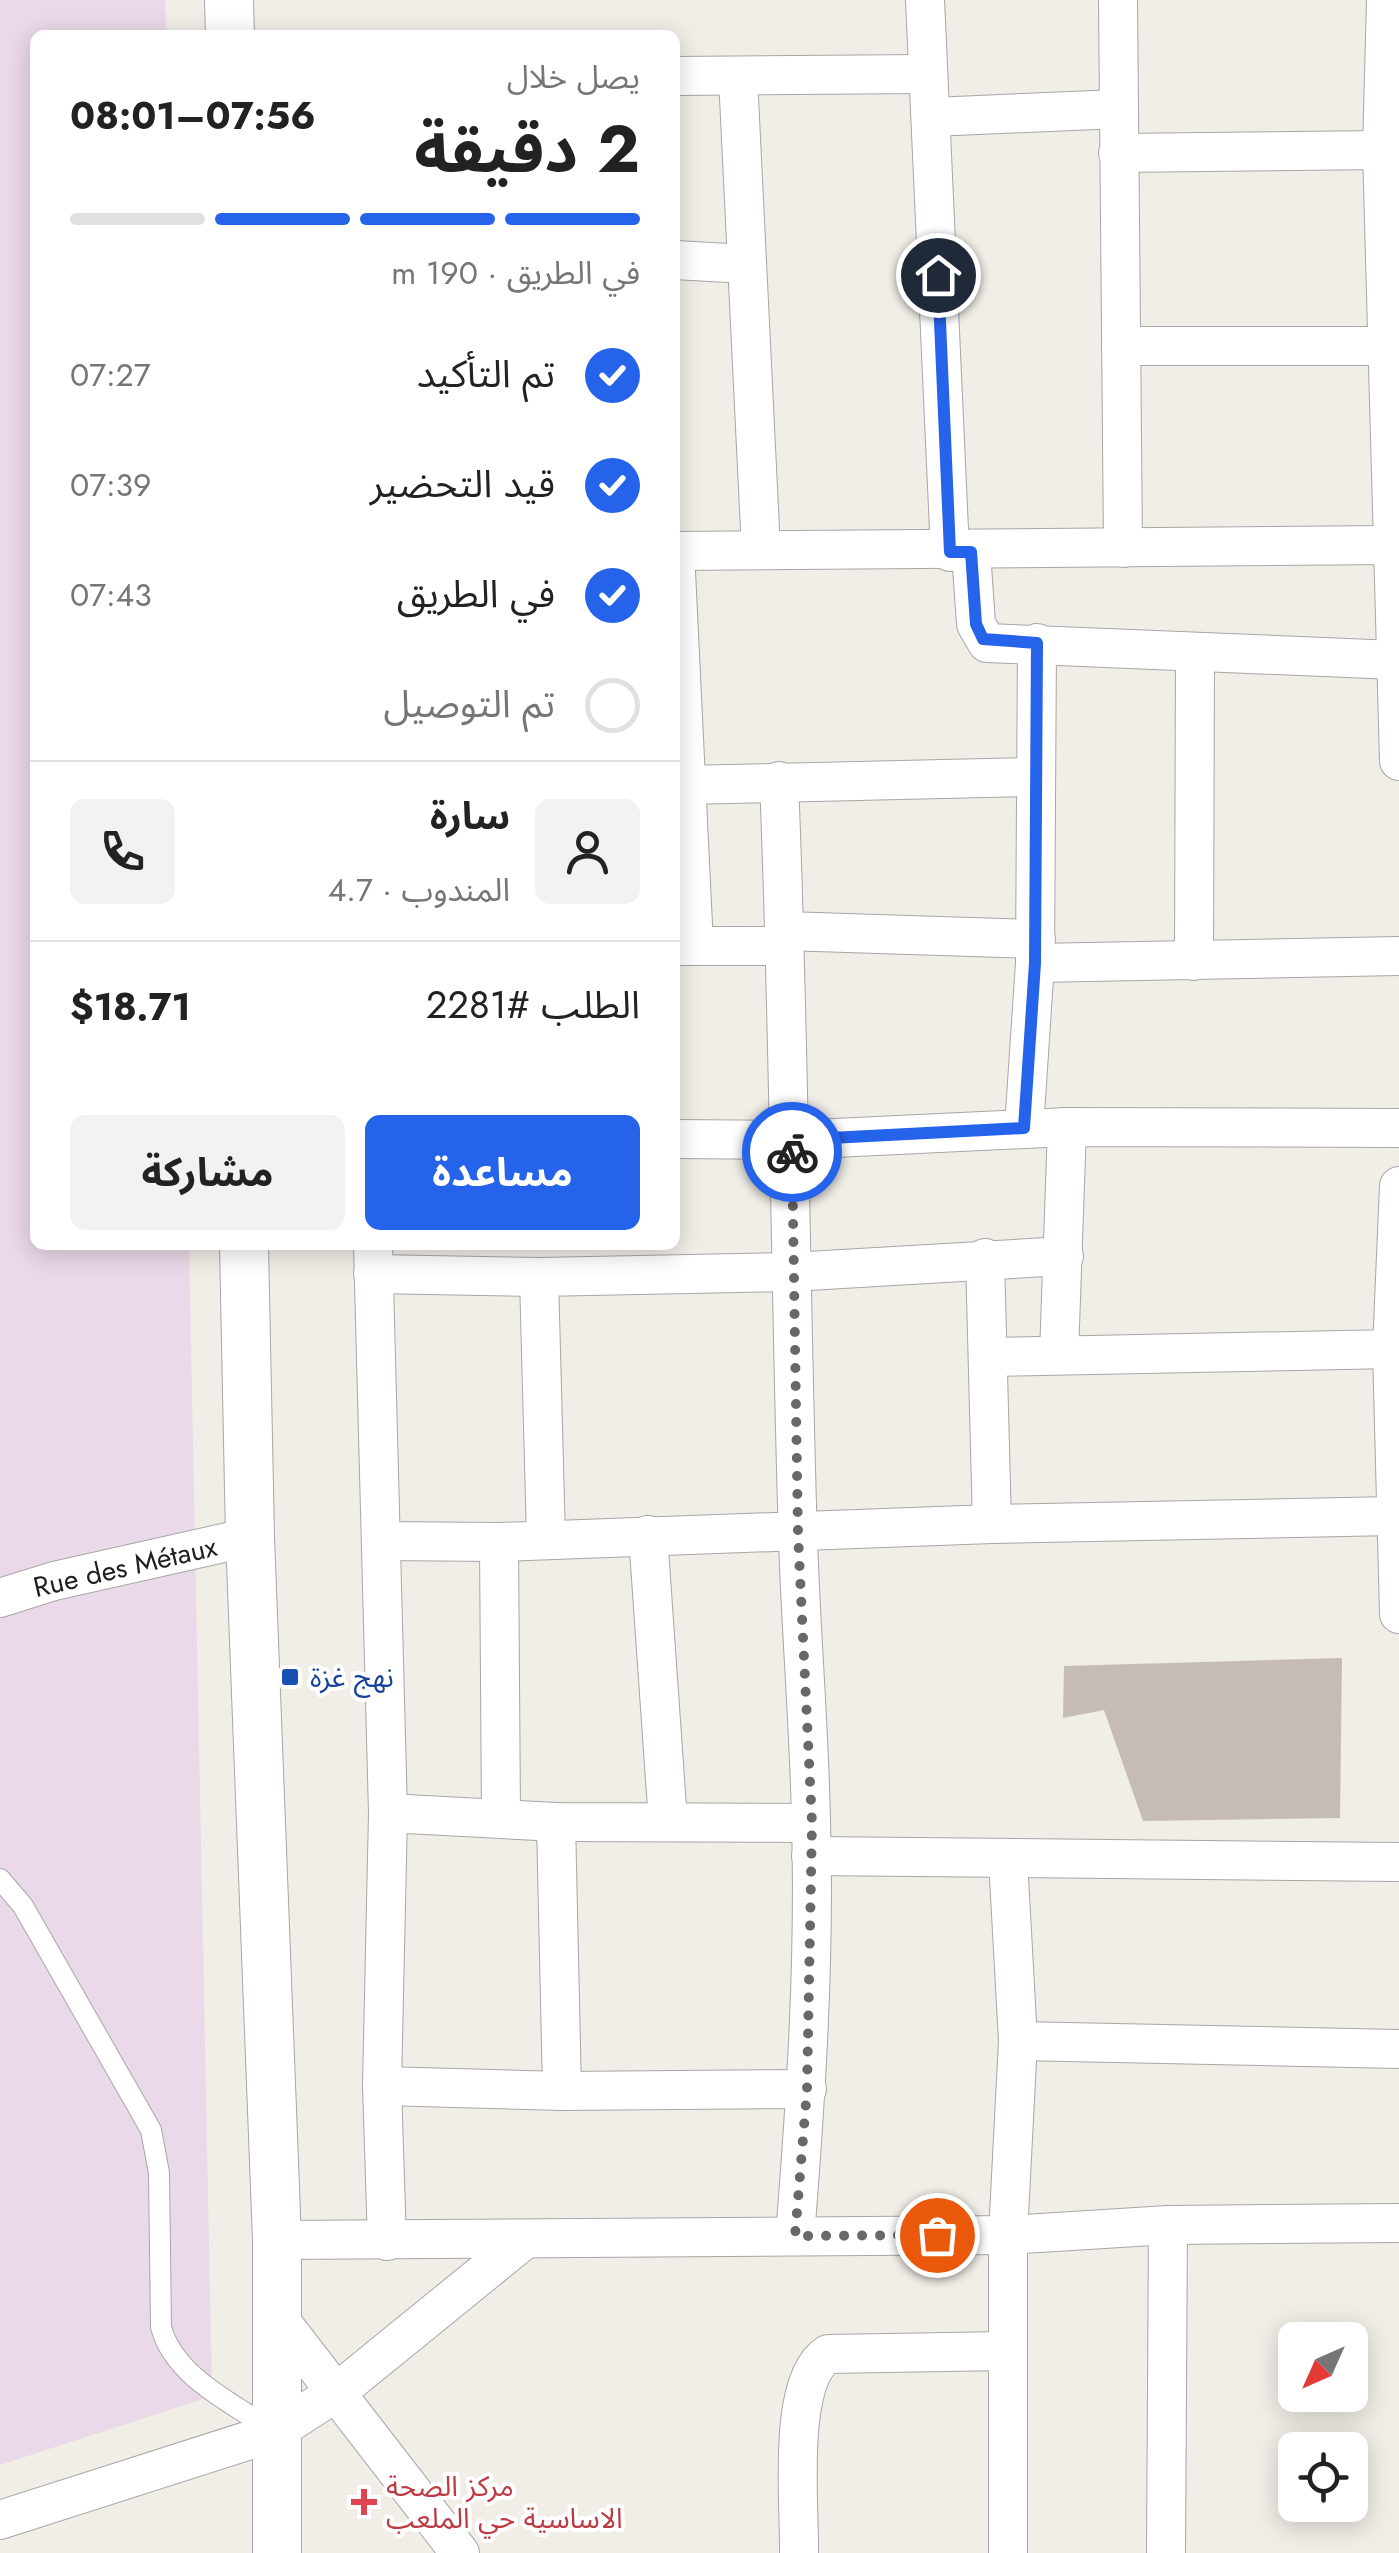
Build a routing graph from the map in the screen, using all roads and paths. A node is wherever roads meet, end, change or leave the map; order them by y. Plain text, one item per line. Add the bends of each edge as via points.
1 (229, 0) edge
2 (925, 0) edge
3 (1118, 0) edge
4 (1386, 0) edge
5 (230, 30) edge
6 (926, 74) junction
7 (680, 76) edge
8 (738, 77) junction
9 (1118, 109) junction
10 (932, 117) junction
11 (1382, 150) junction
12 (1118, 153) junction
13 (1392, 194) edge
14 (680, 260) edge
15 (746, 264) junction
16 (1121, 346) junction
17 (1389, 346) junction
18 (1396, 498) edge
19 (1394, 545) junction
20 (1123, 548) junction
21 (760, 550) junction
22 (680, 552) edge
23 (960, 552) junction
24 (1037, 643) junction
25 (1194, 652) junction
26 (1395, 660) junction
27 (680, 698) edge
28 (1399, 762) edge
29 (1034, 777) junction
30 (779, 781) junction
31 (683, 785) junction
32 (784, 938) junction
33 (684, 946) edge
34 (1035, 951) junction
35 (1399, 956) edge
36 (1194, 961) junction
37 (1068, 1127) junction
38 (1024, 1128) junction
39 (1399, 1128) edge
40 (680, 1139) edge
41 (792, 1140) junction
42 (1399, 1186) edge
43 (244, 1250) edge
44 (1064, 1256) junction
45 (985, 1258) junction
46 (373, 1260) edge
47 (791, 1272) junction
48 (540, 1277) junction
49 (1392, 1349) junction
50 (1059, 1355) junction
51 (988, 1357) junction
52 (992, 1524) junction
53 (1396, 1526) edge
54 (798, 1534) junction
55 (648, 1536) junction
56 (250, 1537) junction
57 (546, 1540) junction
58 (382, 1541) junction
59 (499, 1542) junction
60 (0, 1598) edge
61 (1399, 1614) edge
62 (388, 1813) junction
63 (501, 1817) junction
64 (556, 1822) junction
65 (668, 1822) junction
66 (811, 1840) junction
67 (1008, 1859) junction
68 (1399, 1862) edge
69 (0, 1878) edge
70 (1018, 2041) junction
71 (1399, 2049) edge
72 (382, 2086) junction
73 (807, 2090) junction
74 (562, 2091) junction
75 (1399, 2224) edge
76 (1168, 2225) junction
77 (1008, 2235) junction
78 (795, 2236) junction
79 (277, 2240) junction
80 (524, 2240) junction
81 (387, 2241) junction
82 (276, 2315) junction
83 (1006, 2351) junction
84 (337, 2392) junction
85 (274, 2432) junction
86 (0, 2520) edge
87 (276, 2553) edge
88 (460, 2553) edge
89 (799, 2553) edge
90 (1008, 2553) edge
91 (1166, 2553) edge

1 - 5 street
2 - 6 street
3 - 9 street
4 - 11 street
6 - 8 street
6 - 10 street
7 - 8 street
8 - 15 street
9 - 10 street
9 - 12 street
10 - 23 street
11 - 12 street
11 - 13 street
12 - 16 street
13 - 17 street
14 - 15 street
15 - 21 street
16 - 17 street
16 - 20 street
17 - 18 street
18 - 19 street
19 - 20 street
19 - 26 street
20 - 23 street
21 - 22 street
21 - 23 street
23 - 24 street via 978,632 987,642
24 - 25 street
24 - 29 street
25 - 26 street
25 - 36 street
26 - 28 street
27 - 31 street
29 - 30 street
29 - 34 street
30 - 31 street
30 - 32 street
31 - 33 street
32 - 33 street
32 - 34 street
32 - 41 street
34 - 36 street
34 - 38 street
35 - 36 street
37 - 38 street
37 - 39 street
37 - 44 street
38 - 41 street
40 - 41 street
41 - 47 street
42 - 49 street
43 - 56 street
44 - 45 street
44 - 50 street
45 - 47 street
45 - 51 street
46 - 48 street
46 - 58 street
47 - 48 street
47 - 54 street
48 - 57 street
49 - 50 street
49 - 53 street
50 - 51 street
51 - 52 street
52 - 53 street
52 - 54 street
53 - 61 street
54 - 55 street
54 - 66 street
55 - 57 street
55 - 65 street
56 - 60 street, Rue des Métaux
56 - 79 street
57 - 59 street
58 - 59 street
58 - 62 street
59 - 63 street
62 - 63 street
62 - 72 street
63 - 64 street
64 - 65 street
64 - 74 street
65 - 66 street
66 - 67 street
66 - 73 street
67 - 68 street
67 - 70 street
69 - 85 lane via 23,1906 151,2130 159,2173 160,2327 167,2351
70 - 71 street
70 - 77 street
72 - 74 street
72 - 81 street
73 - 74 street
73 - 78 street
75 - 76 street
76 - 77 street
76 - 91 street
77 - 78 street
77 - 83 street
78 - 80 street
79 - 81 street
79 - 82 street
80 - 81 street
80 - 84 street
82 - 84 street
82 - 85 street
83 - 89 street via 828,2354 817,2361 801,2400
83 - 90 street
84 - 85 street
84 - 88 street
85 - 86 street
85 - 87 street

